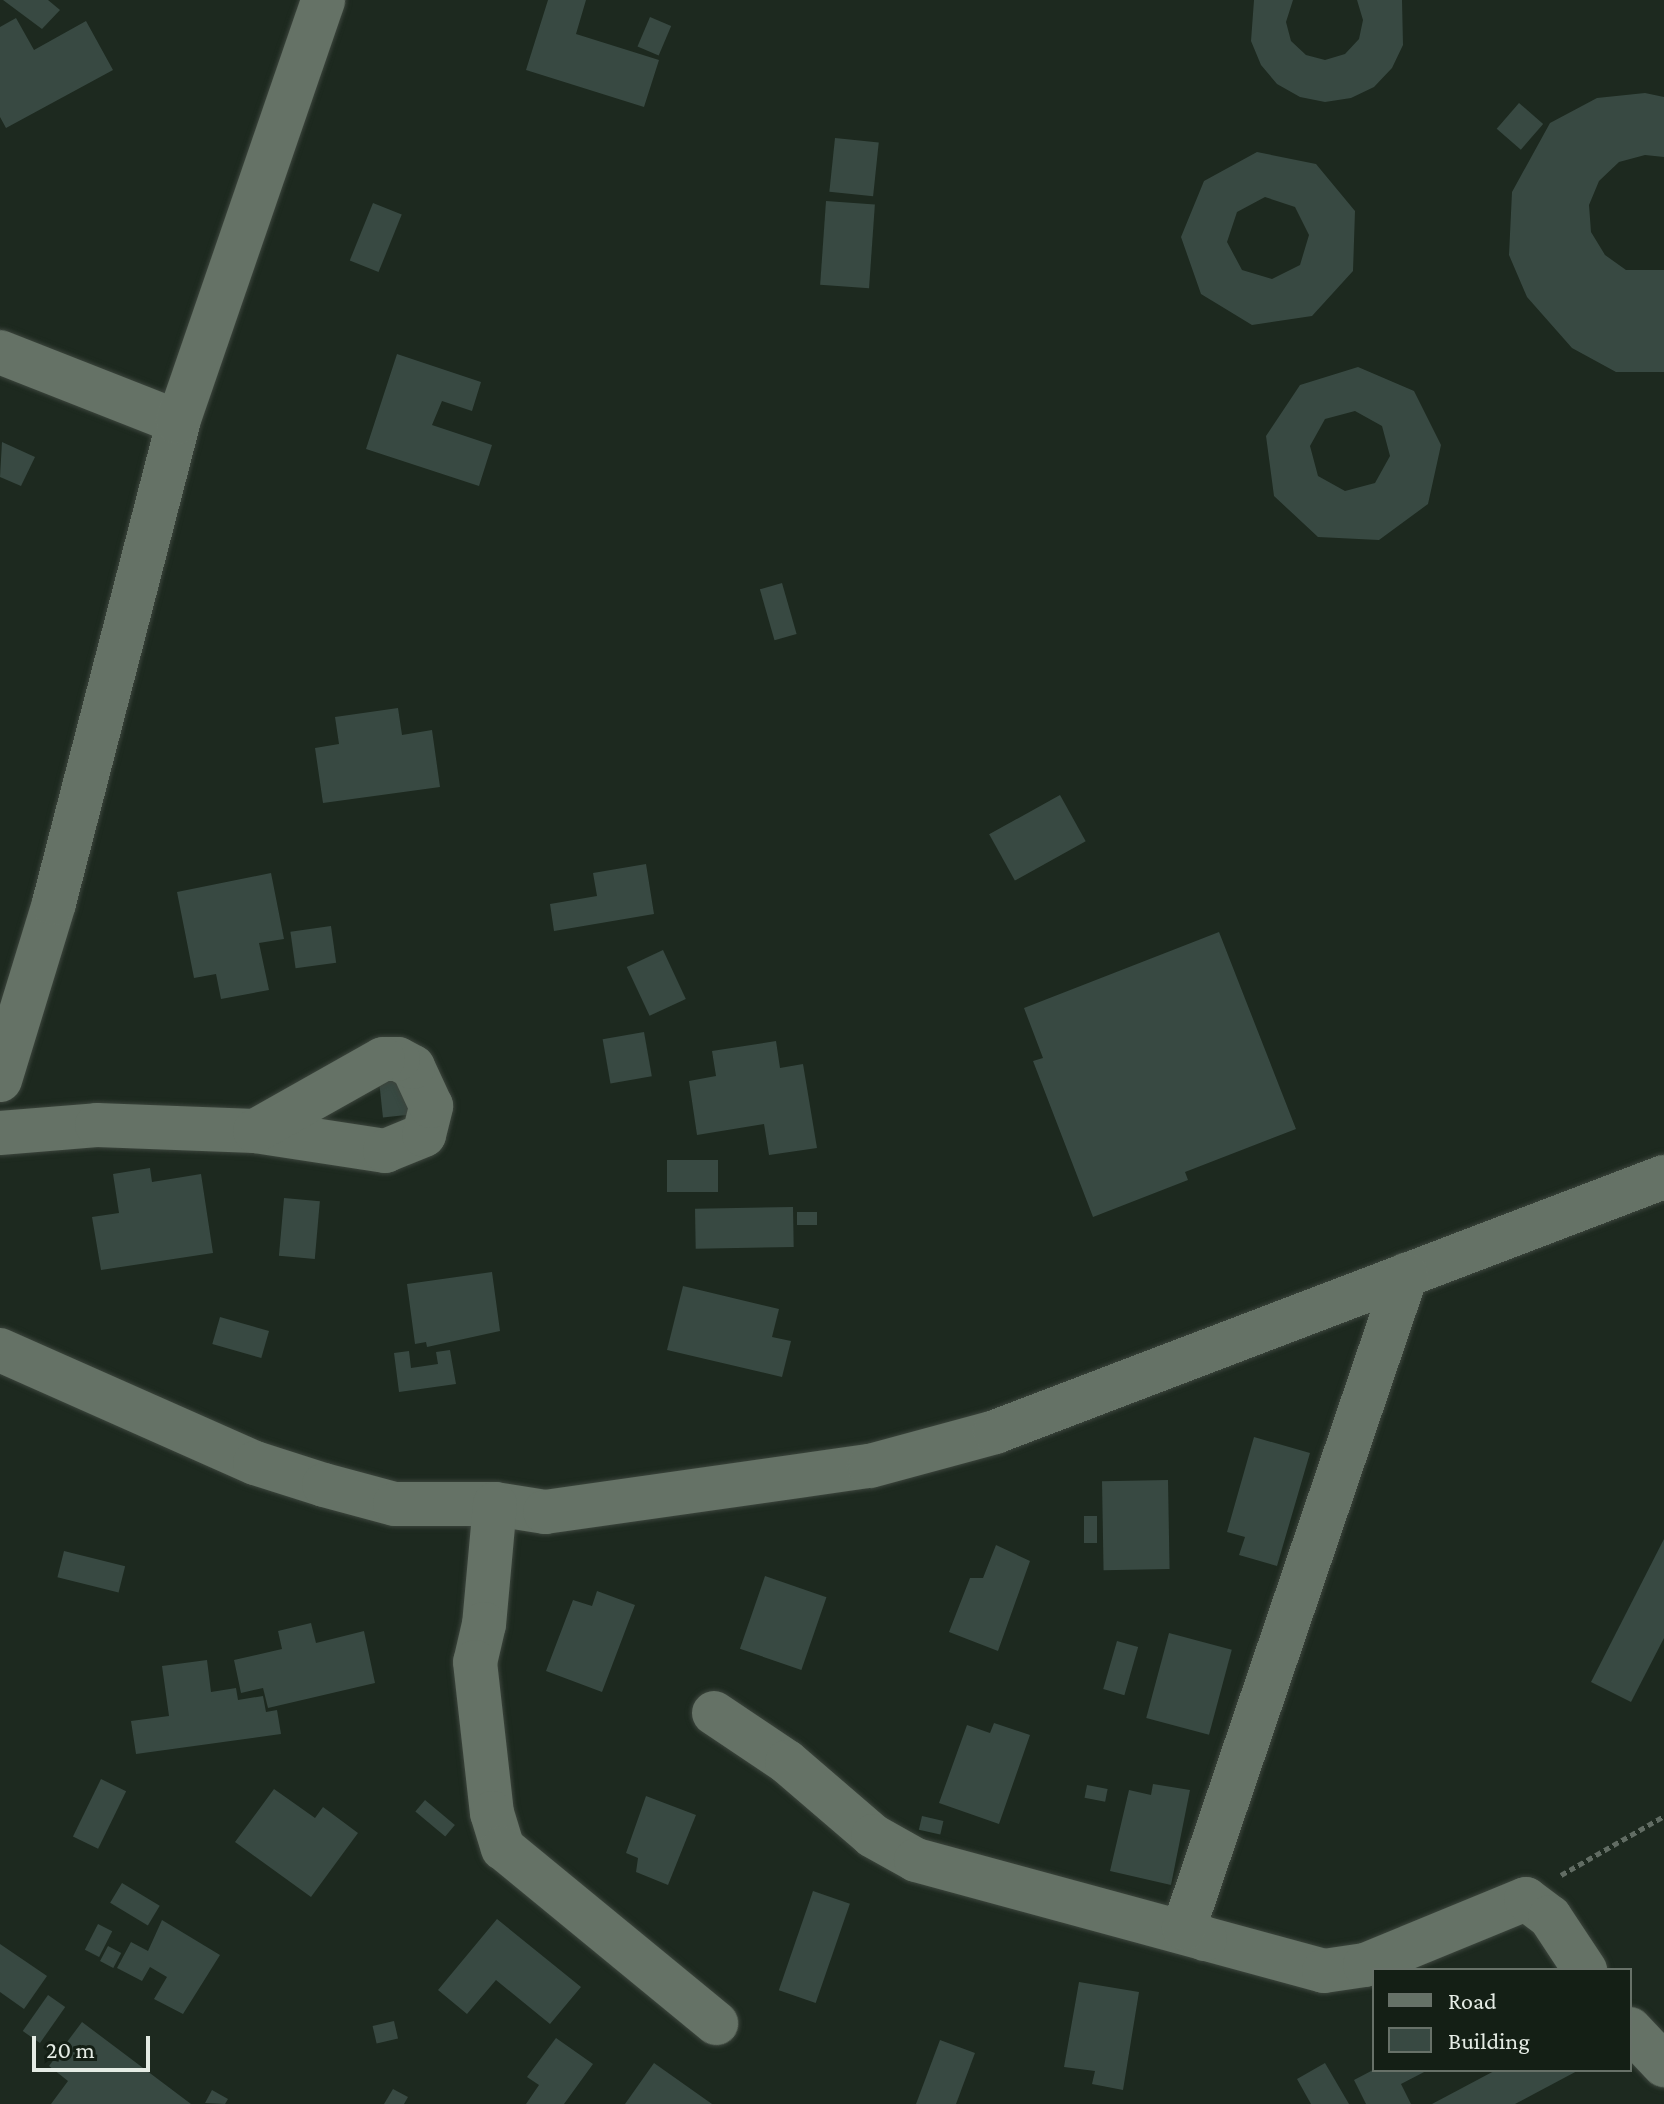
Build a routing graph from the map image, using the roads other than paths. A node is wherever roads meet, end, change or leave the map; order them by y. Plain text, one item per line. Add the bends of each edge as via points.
1 (323, 0) edge
2 (0, 352) edge
3 (178, 422) junction
4 (0, 1080) edge
5 (255, 1131) dead end
6 (0, 1133) edge
7 (1664, 1177) edge
8 (1406, 1275) junction
9 (0, 1350) edge
10 (495, 1504) junction
11 (714, 1713) dead end
12 (1205, 1939) junction
13 (1584, 1968) edge
14 (716, 2023) dead end
15 (1632, 2031) edge
16 (1664, 2065) edge

1 - 3 street
2 - 3 street
3 - 4 street via 54,903
5 - 6 street via 97,1125
7 - 8 street
8 - 10 street via 1087,1400 870,1466 545,1512
8 - 12 street via 1184,1928
9 - 10 street via 255,1463 324,1485 395,1504
10 - 14 street via 484,1624 475,1662 492,1813 503,1848
11 - 12 street via 787,1762 873,1836 916,1860
12 - 13 street via 1308,1969 1336,1971 1380,1960 1526,1899 1550,1917
15 - 16 street

